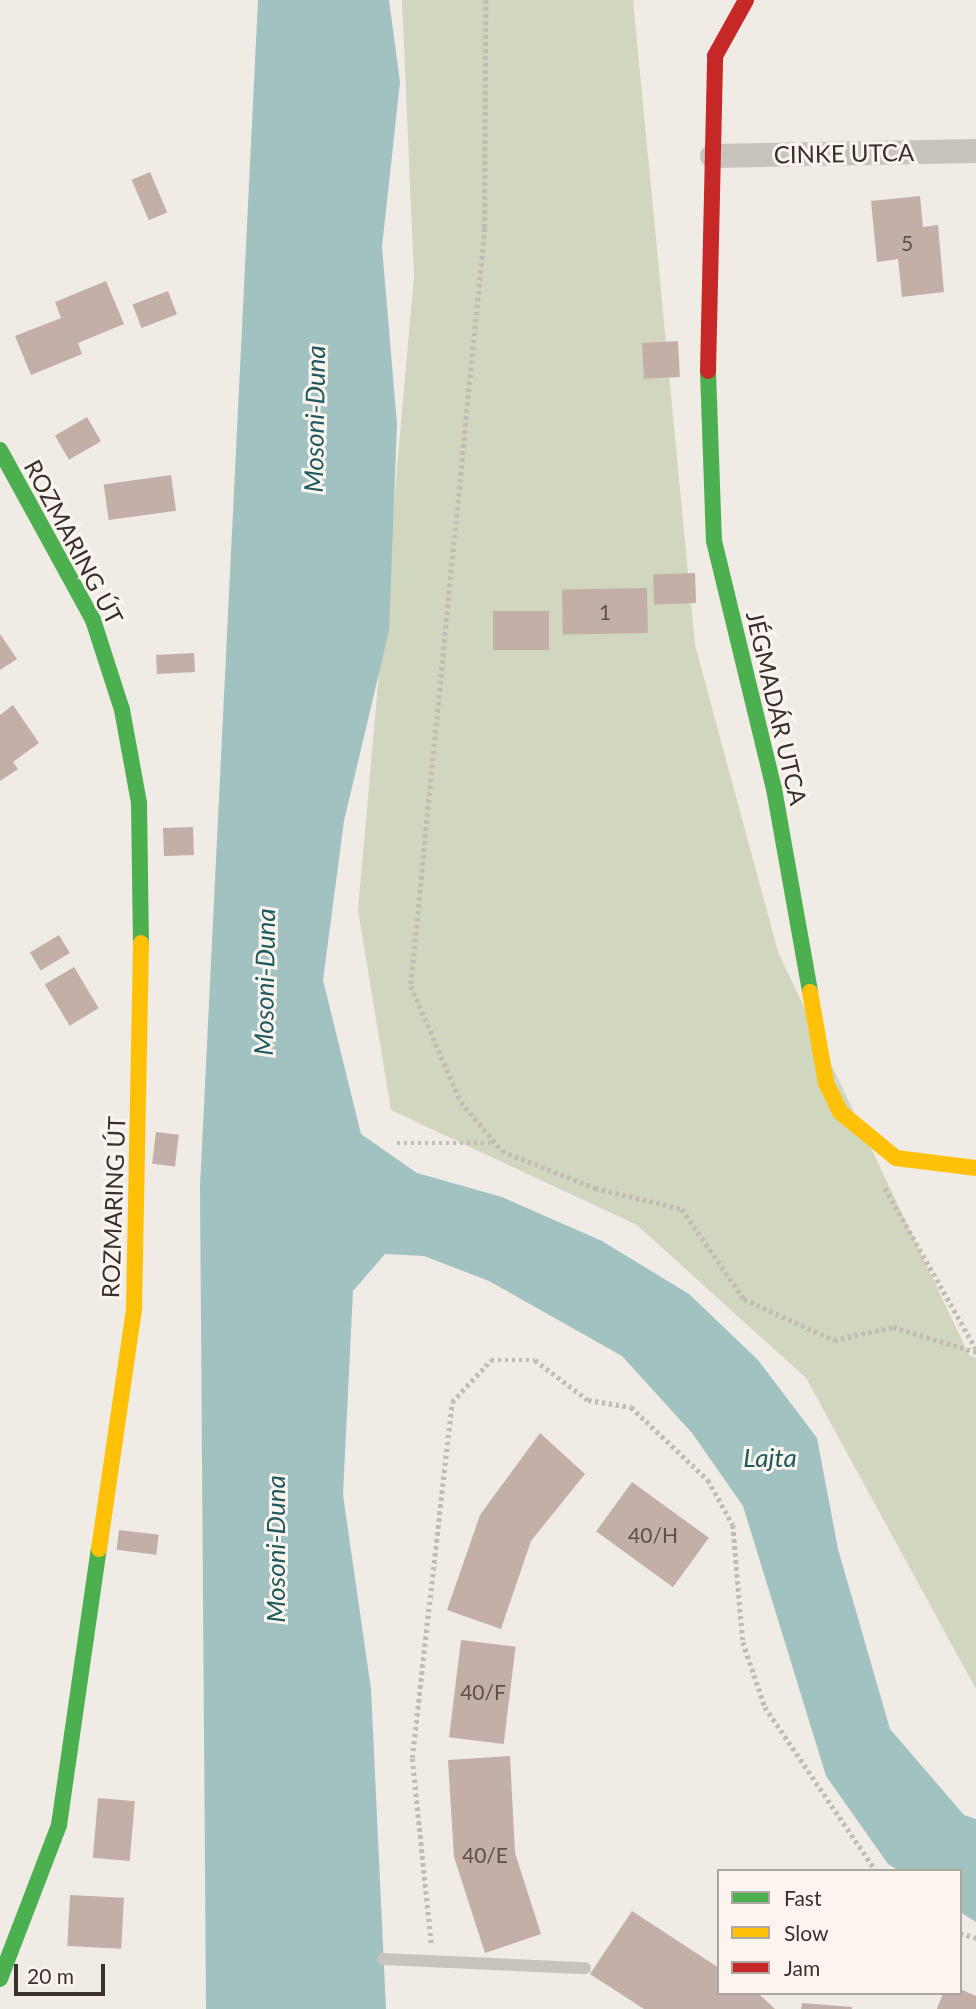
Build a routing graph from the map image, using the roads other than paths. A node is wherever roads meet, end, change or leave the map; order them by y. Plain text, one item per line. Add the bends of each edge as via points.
1 (746, 0) edge
2 (976, 151) edge
3 (712, 156) junction
4 (0, 450) edge
5 (976, 1168) edge
6 (383, 1959) dead end
7 (585, 1968) dead end
8 (0, 1979) edge

1 - 3 street, JÉGMADÁR UTCA via 715,56
2 - 3 street, CINKE UTCA
3 - 5 street, JÉGMADÁR UTCA via 707,339 714,541 775,789 826,1083 840,1112 896,1158
4 - 8 street, ROZMARING ÚT via 93,621 122,710 139,803 142,974 130,1336 59,1825
6 - 7 lane

